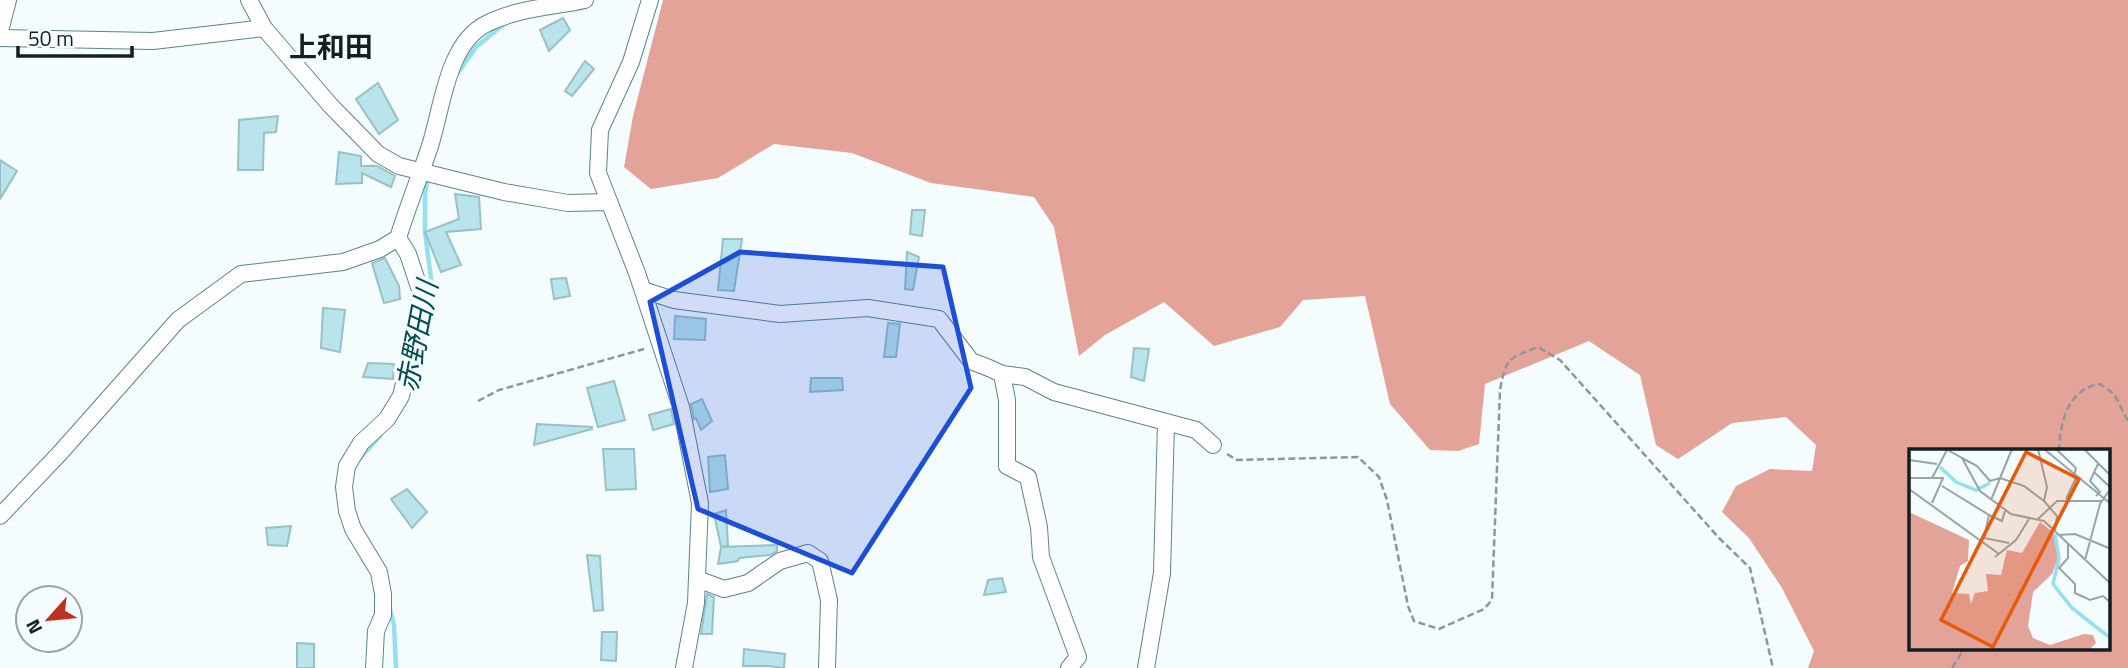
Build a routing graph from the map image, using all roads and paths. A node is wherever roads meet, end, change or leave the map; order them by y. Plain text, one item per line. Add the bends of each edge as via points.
1 (8, 0) edge
2 (249, 0) edge
3 (585, 0) edge
4 (650, 0) edge
5 (264, 28) junction
6 (0, 31) edge
7 (0, 38) edge
8 (420, 172) junction
9 (609, 202) junction
10 (398, 239) junction
11 (643, 290) junction
12 (661, 344) junction
13 (1002, 374) junction
14 (478, 401) dead end
15 (2128, 421) edge
16 (1166, 423) junction
17 (1213, 445) joint
18 (2059, 449) edge
19 (0, 516) edge
20 (697, 579) junction
21 (1963, 650) edge
22 (374, 668) edge
23 (684, 668) edge
24 (827, 668) edge
25 (1069, 668) edge
26 (1146, 668) edge
27 (1773, 668) edge
28 (1952, 668) edge

1 - 6 street
2 - 5 street
3 - 8 street via 518,12 485,24 467,40 446,83
4 - 9 street via 631,62 600,130 598,173
5 - 7 street via 153,41
5 - 8 street via 378,154
8 - 9 street via 568,203
8 - 10 street
9 - 11 street
10 - 19 street via 343,262 241,274 178,320
10 - 22 street via 420,290 419,321 401,396 387,419 361,443 347,466 344,487 353,529 379,572 383,593
11 - 12 street
11 - 13 street via 674,300 780,314 868,308 939,319 971,361
12 - 14 path via 499,390
12 - 20 street via 681,407 700,503
13 - 16 street via 1026,376 1054,392
13 - 25 street via 1007,400 1007,466 1028,477 1041,557 1078,657
15 - 18 path via 2114,394 2100,384 2091,386 2074,397 2060,430
16 - 17 street via 1196,430
16 - 26 street via 1163,573
17 - 27 path via 1237,460 1358,457 1379,477 1387,500 1414,621 1439,629 1484,609 1492,600 1504,367 1538,348 1560,360 1750,568
20 - 23 street
20 - 24 street via 724,589 747,583 780,561 808,553 820,561 829,600
21 - 28 path

